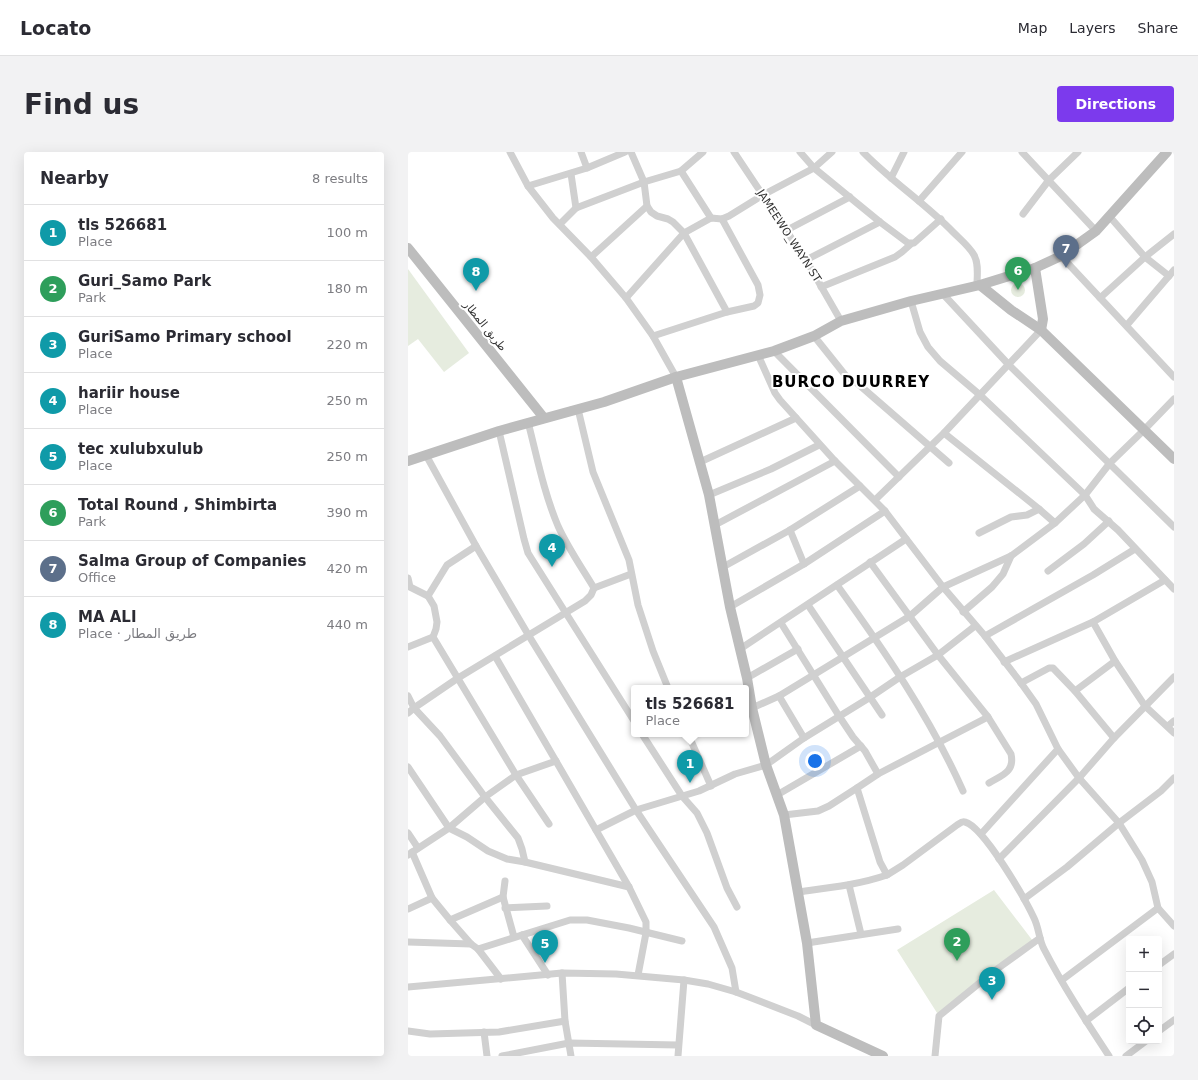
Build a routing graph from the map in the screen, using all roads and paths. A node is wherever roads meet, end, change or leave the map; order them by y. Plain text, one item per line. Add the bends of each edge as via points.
1 (510, 152) edge
2 (581, 152) edge
3 (625, 152) edge
4 (631, 152) edge
5 (689, 152) edge
6 (703, 152) edge
7 (734, 152) edge
8 (800, 152) edge
9 (832, 152) edge
10 (863, 152) edge
11 (904, 152) edge
12 (962, 152) edge
13 (1022, 152) edge
14 (1078, 152) edge
15 (1167, 152) edge
16 (694, 158) junction
17 (587, 168) junction
18 (814, 168) junction
19 (681, 170) junction
20 (571, 174) junction
21 (891, 178) junction
22 (1049, 180) junction
23 (644, 182) junction
24 (528, 186) junction
25 (763, 195) junction
26 (850, 197) junction
27 (919, 201) junction
28 (647, 206) junction
29 (576, 208) junction
30 (1023, 214) dead end
31 (1110, 217) junction
32 (711, 218) junction
33 (722, 219) junction
34 (941, 219) junction
35 (880, 222) junction
36 (560, 224) junction
37 (787, 230) junction
38 (1096, 231) junction
39 (684, 233) junction
40 (1174, 234) edge
41 (911, 244) junction
42 (408, 248) edge
43 (1061, 256) junction
44 (592, 257) junction
45 (1145, 257) junction
46 (806, 260) junction
47 (1035, 268) junction
48 (1171, 273) edge
49 (978, 285) junction
50 (822, 287) junction
51 (943, 294) junction
52 (626, 298) junction
53 (1100, 298) junction
54 (911, 301) junction
55 (727, 312) junction
56 (841, 321) junction
57 (1127, 325) junction
58 (1041, 330) junction
59 (653, 336) junction
60 (814, 336) junction
61 (774, 351) junction
62 (758, 355) junction
63 (1009, 365) junction
64 (676, 377) junction
65 (1174, 377) edge
66 (980, 395) junction
67 (1174, 399) edge
68 (578, 409) junction
69 (544, 418) junction
70 (796, 418) junction
71 (528, 422) junction
72 (1144, 430) junction
73 (499, 431) junction
74 (944, 434) junction
75 (819, 445) junction
76 (930, 446) junction
77 (426, 455) junction
78 (1174, 459) edge
79 (408, 460) edge
80 (835, 461) junction
81 (700, 462) junction
82 (949, 462) dead end
83 (1110, 463) junction
84 (899, 477) junction
85 (860, 486) junction
86 (709, 495) junction
87 (1085, 495) junction
88 (875, 500) junction
89 (1039, 509) junction
90 (885, 511) junction
91 (1109, 521) junction
92 (1055, 523) junction
93 (715, 525) junction
94 (1174, 526) edge
95 (790, 530) junction
96 (979, 533) dead end
97 (906, 539) junction
98 (476, 546) junction
99 (1135, 549) junction
100 (1011, 556) junction
101 (870, 562) junction
102 (804, 564) junction
103 (723, 567) junction
104 (1048, 571) dead end
105 (631, 574) junction
106 (408, 578) edge
107 (1165, 580) junction
108 (837, 585) junction
109 (943, 587) junction
110 (409, 588) edge
111 (594, 588) junction
112 (1174, 589) edge
113 (428, 596) junction
114 (808, 605) junction
115 (730, 607) junction
116 (963, 612) junction
117 (566, 613) junction
118 (910, 616) junction
119 (1093, 622) junction
120 (781, 623) junction
121 (975, 626) junction
122 (529, 636) junction
123 (985, 636) junction
124 (433, 637) junction
125 (874, 637) junction
126 (408, 647) edge
127 (740, 649) junction
128 (798, 649) junction
129 (938, 655) junction
130 (495, 656) junction
131 (843, 658) junction
132 (1115, 661) junction
133 (1004, 662) junction
134 (815, 676) junction
135 (900, 677) junction
136 (1174, 677) edge
137 (458, 678) junction
138 (747, 678) junction
139 (1021, 683) junction
140 (667, 685) edge
141 (748, 685) edge
142 (749, 690) edge
143 (1075, 691) junction
144 (408, 696) edge
145 (779, 696) junction
146 (870, 698) junction
147 (1145, 706) junction
148 (752, 708) junction
149 (411, 710) edge
150 (882, 715) dead end
151 (631, 716) edge
152 (839, 716) junction
153 (988, 717) junction
154 (1174, 721) edge
155 (1168, 726) junction
156 (1174, 733) edge
157 (644, 737) edge
158 (689, 737) edge
159 (804, 738) junction
160 (1114, 738) junction
161 (939, 743) junction
162 (861, 746) junction
163 (1058, 750) junction
164 (556, 761) junction
165 (766, 764) junction
166 (408, 767) edge
167 (878, 774) junction
168 (516, 775) junction
169 (1079, 778) junction
170 (1174, 778) edge
171 (989, 783) dead end
172 (711, 786) junction
173 (857, 788) junction
174 (962, 792) dead end
175 (777, 795) junction
176 (682, 796) junction
177 (485, 797) junction
178 (636, 810) junction
179 (784, 816) junction
180 (1119, 823) junction
181 (549, 824) dead end
182 (449, 828) junction
183 (596, 830) junction
184 (408, 833) edge
185 (981, 834) junction
186 (413, 852) edge
187 (999, 859) junction
188 (525, 862) junction
189 (887, 875) junction
190 (505, 881) dead end
191 (849, 885) junction
192 (629, 887) junction
193 (797, 892) junction
194 (503, 897) junction
195 (432, 898) junction
196 (1024, 899) junction
197 (547, 906) dead end
198 (737, 907) dead end
199 (505, 908) junction
200 (1158, 908) junction
201 (408, 909) edge
202 (450, 920) junction
203 (1174, 926) edge
204 (898, 929) dead end
205 (646, 933) junction
206 (861, 934) junction
207 (522, 935) junction
208 (514, 937) junction
209 (1040, 938) junction
210 (682, 941) dead end
211 (408, 942) edge
212 (807, 943) junction
213 (471, 944) junction
214 (478, 949) junction
215 (1174, 954) edge
216 (1162, 963) edge
217 (562, 973) junction
218 (548, 975) junction
219 (638, 976) junction
220 (501, 979) junction
221 (684, 980) junction
222 (1062, 980) junction
223 (408, 987) edge
224 (1126, 990) edge
225 (736, 992) junction
226 (1174, 1020) edge
227 (565, 1021) junction
228 (1086, 1021) junction
229 (816, 1025) junction
230 (1162, 1029) edge
231 (408, 1031) edge
232 (484, 1032) junction
233 (569, 1044) junction
234 (1142, 1044) edge
235 (678, 1045) junction
236 (488, 1056) edge
237 (502, 1056) edge
238 (571, 1056) edge
239 (678, 1056) edge
240 (883, 1056) edge
241 (935, 1056) edge
242 (1109, 1056) edge
243 (1126, 1056) edge

1 - 24 street
2 - 17 street
3 - 17 street
4 - 23 street
5 - 16 street
6 - 16 street
7 - 25 street, JAMEEWO_WAYN ST
8 - 18 street
9 - 18 street
10 - 21 street
11 - 21 street
12 - 27 street
13 - 22 street
14 - 22 street
15 - 31 main road
16 - 19 street
17 - 20 street
18 - 25 street
18 - 26 street
19 - 23 street
19 - 32 street
20 - 24 street
20 - 29 street
21 - 27 street
22 - 30 street
22 - 38 street
23 - 28 street
23 - 29 street
24 - 36 street
25 - 33 street
25 - 37 street, JAMEEWO_WAYN ST
26 - 35 street
26 - 37 street
27 - 34 street
28 - 39 street via 657,216 674,222
28 - 44 street
29 - 36 street
31 - 38 main road
31 - 45 street
32 - 33 street
32 - 39 street
33 - 55 street via 758,285 760,295 758,303 754,306
34 - 41 street
34 - 49 street via 970,248 977,265
35 - 41 street
35 - 46 street
36 - 44 street
37 - 46 street, JAMEEWO_WAYN ST
38 - 43 main road
39 - 52 street
39 - 55 street
40 - 45 street
41 - 50 street via 896,256
42 - 69 main road, طريق المطار
43 - 47 main road
43 - 53 street
44 - 52 street
45 - 48 street
45 - 53 street
46 - 50 street, JAMEEWO_WAYN ST
47 - 49 main road
47 - 58 main road via 1043,318
48 - 57 street
49 - 51 main road
49 - 58 main road
50 - 56 street, JAMEEWO_WAYN ST
51 - 54 main road
51 - 63 street
52 - 59 street
53 - 57 street
54 - 56 main road
54 - 66 street via 920,332 928,347 940,361
55 - 59 street
56 - 60 main road
57 - 65 street
58 - 63 street
58 - 72 main road
59 - 64 street
60 - 61 main road
60 - 76 street via 846,376
61 - 62 main road
61 - 84 street
62 - 64 main road
62 - 70 street via 775,393
63 - 66 street
63 - 83 street
64 - 68 main road
64 - 81 main road
66 - 74 street
66 - 87 street
67 - 72 street
68 - 69 main road
68 - 105 street via 593,472 629,560
69 - 71 main road
70 - 75 street
70 - 81 street
71 - 73 main road
71 - 111 street via 558,526
72 - 78 main road
72 - 83 street
73 - 77 main road
73 - 117 street via 528,553
74 - 76 street
74 - 89 street
75 - 80 street
75 - 86 street
76 - 82 street
76 - 84 street
77 - 79 main road
77 - 98 street
80 - 85 street
80 - 93 street
81 - 86 main road
83 - 87 street
83 - 94 street
84 - 88 street
85 - 88 street
85 - 95 street
86 - 93 main road
87 - 91 street via 1094,509
87 - 92 street
88 - 90 street
89 - 92 street
89 - 96 street via 1027,515 1011,517
90 - 97 street
90 - 102 street
91 - 99 street
91 - 104 street
92 - 100 street
93 - 103 main road
95 - 102 street
95 - 103 street
97 - 101 street
97 - 109 street
98 - 113 street via 447,565
98 - 122 street
99 - 107 street
99 - 123 street
100 - 109 street
100 - 116 street via 1003,574 992,587
101 - 108 street
101 - 118 street
102 - 115 street
103 - 115 main road
105 - 111 street
105 - 140 street via 652,651
106 - 110 street
107 - 112 street
107 - 119 street
108 - 114 street
108 - 125 street
109 - 116 street
109 - 118 street
110 - 113 street
111 - 117 street via 585,601
113 - 124 street via 434,606 437,622
114 - 120 street
114 - 131 street
115 - 127 main road
116 - 121 street
117 - 122 street
117 - 151 street
118 - 125 street
118 - 129 street
119 - 132 street
119 - 133 street
120 - 127 street
120 - 128 street
121 - 123 street
121 - 129 street
122 - 130 street
122 - 178 street
123 - 133 street
124 - 126 street
124 - 137 street
125 - 131 street
125 - 135 street
127 - 138 main road
128 - 134 street
128 - 138 street
129 - 135 street
129 - 153 street
130 - 137 street
130 - 164 street
131 - 134 street
131 - 146 street
132 - 143 street
132 - 147 street
133 - 139 street
134 - 145 street
134 - 152 street
135 - 146 street
135 - 161 street
136 - 147 street
137 - 149 street
137 - 168 street
138 - 141 main road
139 - 143 street via 1051,667
139 - 163 street via 1036,704
142 - 148 main road
143 - 160 street
144 - 149 street
145 - 148 street
145 - 159 street
146 - 150 street
146 - 152 street
147 - 155 street
147 - 160 street
148 - 165 main road
149 - 177 street via 440,736
152 - 159 street
152 - 162 street
153 - 161 street
153 - 171 street via 1012,754 1013,760 1008,771
154 - 155 street
155 - 156 street
157 - 176 street
158 - 172 street
159 - 165 street
160 - 169 street
161 - 167 street
161 - 174 street
162 - 167 street
162 - 175 street
163 - 169 street
163 - 185 street
164 - 168 street
164 - 183 street
165 - 172 street via 735,774
165 - 175 main road
166 - 182 street
167 - 173 street
168 - 177 street
168 - 181 street
169 - 180 street
169 - 187 street
170 - 180 street
172 - 176 street
173 - 179 street via 818,811
173 - 189 street via 880,862
175 - 179 main road
176 - 178 street
176 - 198 street via 697,813
177 - 182 street
177 - 188 street via 518,838
178 - 183 street
178 - 225 street via 714,928 732,968
179 - 193 main road
180 - 196 street
180 - 200 street via 1150,877
182 - 186 street
182 - 188 street via 497,856
183 - 192 street
184 - 186 street
185 - 187 street
185 - 189 street via 966,822 961,822
186 - 195 street
187 - 196 street
188 - 192 street
189 - 191 street
190 - 194 street
191 - 193 street
191 - 206 street
192 - 205 street via 645,921
193 - 212 main road
194 - 199 street
194 - 202 street
195 - 201 street
195 - 202 street
196 - 209 street via 1035,919
197 - 199 street
199 - 208 street
200 - 203 street
200 - 222 street
202 - 213 street
204 - 206 street
205 - 207 street via 587,920 570,920
205 - 210 street
205 - 219 street
206 - 212 street
207 - 208 street
207 - 218 street
208 - 214 street
209 - 222 street
209 - 241 street via 939,1016
211 - 213 street
212 - 229 main road
213 - 214 street
214 - 220 street
215 - 216 street
217 - 218 street
217 - 219 street
217 - 227 street
218 - 220 street
219 - 221 street
220 - 223 street
221 - 225 street
221 - 235 street
222 - 228 street
224 - 228 street
225 - 229 street
226 - 230 street
227 - 232 street via 499,1032
227 - 233 street
228 - 242 street
229 - 240 main road
231 - 232 street via 430,1034
232 - 236 street
233 - 235 street
233 - 237 street
233 - 238 street
234 - 243 street
235 - 239 street

